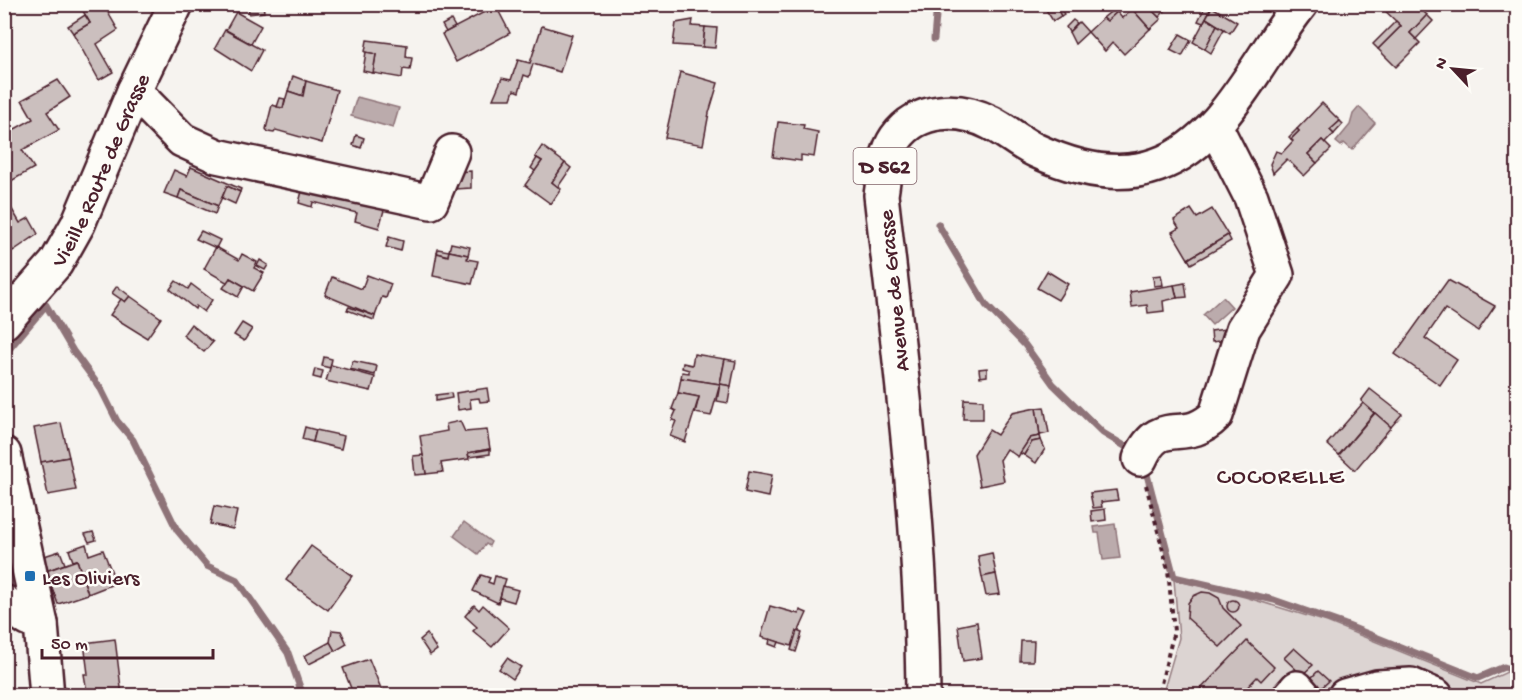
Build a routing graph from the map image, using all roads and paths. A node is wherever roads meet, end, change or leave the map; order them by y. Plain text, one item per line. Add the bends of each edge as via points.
1 (1301, 4) edge
2 (165, 11) edge
3 (134, 91) junction
4 (1215, 126) junction
5 (452, 152) dead end
6 (4, 322) edge
7 (4, 454) edge
8 (1142, 454) joint
9 (4, 602) edge
10 (41, 624) junction
11 (47, 696) edge
12 (923, 696) edge
13 (1158, 696) edge
14 (1290, 696) edge
15 (1304, 696) edge
16 (1345, 696) edge
17 (1436, 696) edge

1 - 4 street, Avenue de Grasse / D 562
2 - 3 street, Vieille Route de Grasse
3 - 5 street via 182,140 217,156 431,202
3 - 6 street, Vieille Route de Grasse via 78,224 56,263
4 - 8 street via 1251,197 1277,275 1244,329 1216,415 1189,432 1161,432
4 - 12 street, Avenue de Grasse / D 562 via 1184,150 1159,164 1135,171 1098,170 1068,163 1035,150 991,123 958,112 936,112 914,122 896,138 886,164 881,195 922,619
7 - 10 street
8 - 13 path via 1168,570 1174,631
9 - 10 street
10 - 11 street
14 - 15 street via 1297,688
16 - 17 street via 1377,687 1411,685

